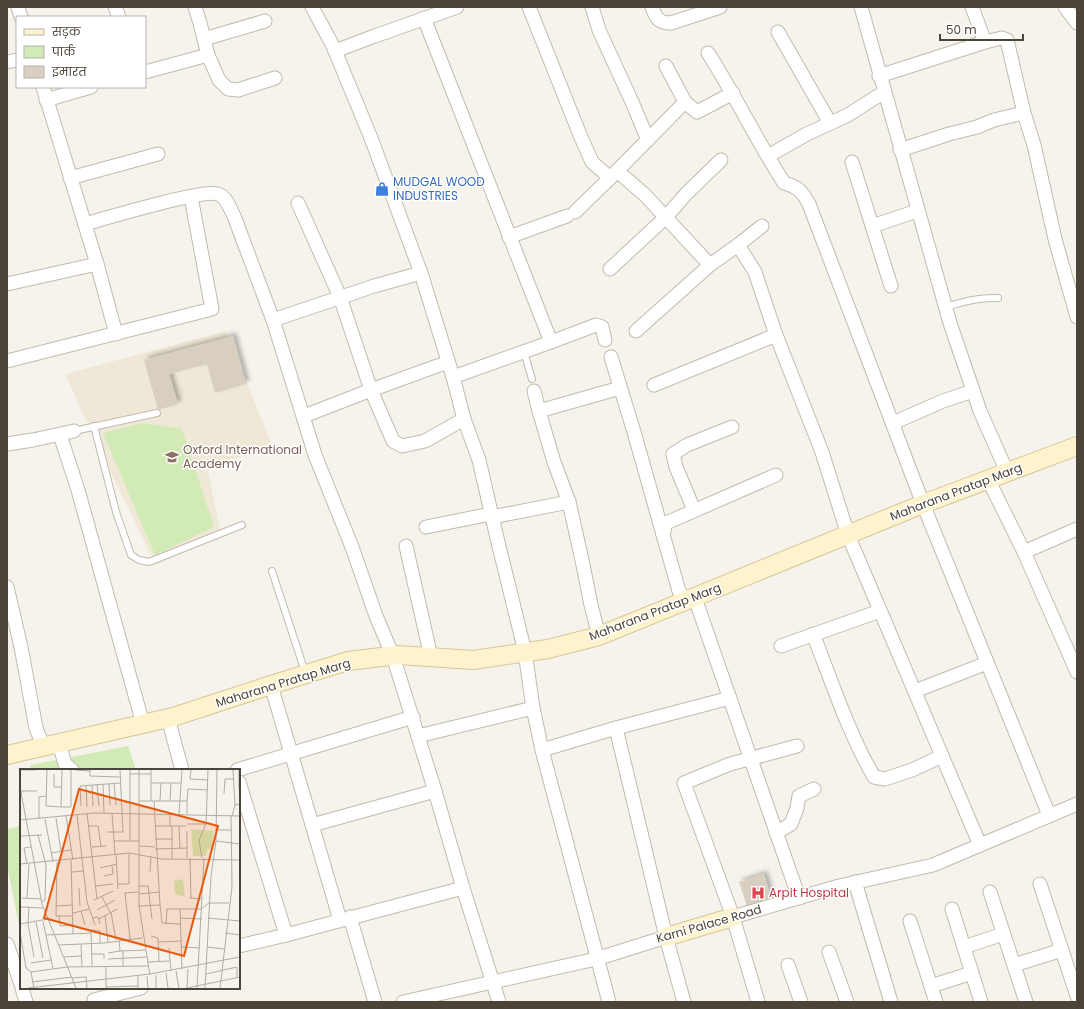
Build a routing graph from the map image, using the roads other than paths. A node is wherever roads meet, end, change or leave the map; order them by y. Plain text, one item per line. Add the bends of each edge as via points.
1 (195, 7) edge
2 (312, 7) edge
3 (457, 7) edge
4 (529, 7) edge
5 (592, 7) edge
6 (652, 7) edge
7 (720, 7) edge
8 (972, 7) edge
9 (1065, 7) edge
10 (863, 8) edge
11 (424, 18) junction
12 (264, 21) dead end
13 (1077, 23) edge
14 (778, 32) dead end
15 (204, 39) junction
16 (985, 42) junction
17 (335, 51) junction
18 (708, 53) dead end
19 (208, 55) junction
20 (666, 66) dead end
21 (146, 72) edge
22 (879, 76) junction
23 (275, 78) dead end
24 (83, 88) edge
25 (884, 92) junction
26 (44, 93) edge
27 (733, 93) junction
28 (685, 102) junction
29 (1024, 113) junction
30 (830, 123) junction
31 (648, 140) junction
32 (900, 150) junction
33 (158, 154) dead end
34 (768, 156) junction
35 (721, 160) dead end
36 (852, 162) dead end
37 (614, 175) junction
38 (70, 178) junction
39 (191, 197) junction
40 (298, 203) dead end
41 (918, 212) junction
42 (666, 217) junction
43 (85, 224) junction
44 (762, 226) dead end
45 (872, 226) junction
46 (509, 237) junction
47 (738, 245) junction
48 (97, 264) junction
49 (710, 265) junction
50 (610, 269) dead end
51 (421, 273) junction
52 (7, 284) edge
53 (891, 286) dead end
54 (340, 297) junction
55 (998, 298) dead end
56 (945, 307) junction
57 (1077, 317) edge
58 (273, 320) junction
59 (636, 331) dead end
60 (116, 334) junction
61 (776, 335) junction
62 (605, 340) dead end
63 (551, 342) junction
64 (524, 352) junction
65 (611, 357) dead end
66 (7, 361) edge
67 (448, 362) junction
68 (453, 377) junction
69 (533, 385) joint
70 (654, 385) dead end
71 (620, 388) junction
72 (371, 390) junction
73 (973, 391) junction
74 (539, 411) junction
75 (157, 413) dead end
76 (304, 416) junction
77 (464, 419) junction
78 (893, 423) junction
79 (94, 426) junction
80 (732, 427) dead end
81 (74, 431) joint
82 (60, 435) junction
83 (7, 444) edge
84 (1077, 446) edge
85 (1007, 472) junction
86 (776, 475) dead end
87 (988, 479) junction
88 (569, 502) junction
89 (923, 504) junction
90 (694, 510) junction
91 (492, 515) junction
92 (242, 525) dead end
93 (426, 527) dead end
94 (1077, 529) edge
95 (663, 535) junction
96 (848, 535) junction
97 (406, 546) dead end
98 (1024, 552) junction
99 (272, 571) dead end
100 (7, 587) edge
101 (691, 599) junction
102 (880, 611) junction
103 (813, 634) junction
104 (599, 636) junction
105 (781, 646) dead end
106 (525, 652) junction
107 (393, 656) junction
108 (431, 657) junction
109 (986, 663) junction
110 (1077, 672) edge
111 (306, 674) junction
112 (270, 685) junction
113 (915, 691) junction
114 (730, 698) junction
115 (533, 708) junction
116 (413, 717) junction
117 (168, 718) junction
118 (143, 724) junction
119 (616, 728) junction
120 (418, 736) junction
121 (51, 745) junction
122 (797, 746) dead end
123 (542, 750) junction
124 (291, 754) junction
125 (7, 755) edge
126 (942, 756) junction
127 (751, 759) junction
128 (71, 769) edge
129 (182, 769) edge
130 (240, 769) edge
131 (240, 785) edge
132 (814, 789) dead end
133 (436, 791) junction
134 (1077, 804) edge
135 (1049, 815) junction
136 (312, 825) junction
137 (776, 833) junction
138 (980, 845) junction
139 (855, 882) junction
140 (1040, 884) dead end
141 (463, 888) junction
142 (990, 892) dead end
143 (799, 898) junction
144 (952, 909) dead end
145 (733, 917) junction
146 (345, 919) junction
147 (910, 921) dead end
148 (1003, 934) junction
149 (286, 935) junction
150 (666, 937) junction
151 (7, 944) edge
152 (240, 946) edge
153 (964, 947) junction
154 (1062, 950) junction
155 (829, 952) dead end
156 (596, 958) junction
157 (788, 965) dead end
158 (1014, 965) junction
159 (972, 973) junction
160 (1073, 973) edge
161 (17, 982) edge
162 (493, 983) junction
163 (931, 986) junction
164 (20, 989) edge
165 (136, 989) edge
166 (1077, 996) edge
167 (93, 997) edge
168 (26, 1002) edge
169 (375, 1002) edge
170 (403, 1002) edge
171 (499, 1002) edge
172 (609, 1002) edge
173 (684, 1002) edge
174 (758, 1002) edge
175 (801, 1002) edge
176 (847, 1002) edge
177 (891, 1002) edge
178 (936, 1002) edge
179 (981, 1002) edge
180 (1026, 1002) edge

1 - 15 street
2 - 17 street
3 - 11 street
4 - 37 street via 592,162
5 - 31 street via 599,30
6 - 7 street via 655,16 663,23 671,23
8 - 16 street
9 - 13 street
10 - 22 street
11 - 17 street
11 - 46 street
12 - 15 street
14 - 30 street
15 - 19 street
16 - 22 street
16 - 29 street via 1002,38 1007,40
17 - 51 street via 371,138
18 - 27 street
19 - 21 street
19 - 23 street via 219,80 228,89 238,90
20 - 28 street
22 - 25 street
24 - 26 street
25 - 30 street via 848,115
25 - 32 street
26 - 38 street
27 - 28 street via 697,112
27 - 34 street
28 - 31 street
29 - 32 street
29 - 57 street
30 - 34 street
31 - 37 street
32 - 41 street
33 - 38 street
34 - 78 street via 784,183 796,186 809,204
35 - 42 street
36 - 45 street
37 - 42 street via 644,194
37 - 46 street via 571,214
38 - 43 street
39 - 43 street
39 - 58 street via 219,194 226,200
39 - 60 street via 212,309
40 - 54 street
41 - 45 street
41 - 56 street
42 - 49 street
42 - 50 street
43 - 48 street
44 - 47 street
45 - 53 street
46 - 63 street
47 - 49 street
47 - 61 street via 756,272
48 - 52 street
48 - 60 street
49 - 59 street
51 - 54 street
51 - 67 street
54 - 58 street
54 - 72 street
55 - 56 lane via 968,301
56 - 73 street
58 - 76 street
60 - 66 street
61 - 70 street
61 - 96 street via 822,452
62 - 63 street via 602,327 596,325
63 - 64 street
64 - 68 street
64 - 69 lane
65 - 71 street
67 - 68 street
67 - 72 street
68 - 77 street
69 - 74 street
71 - 74 street
71 - 95 street
72 - 76 street
72 - 77 street via 393,441 402,446 425,441
73 - 78 street
73 - 85 street
74 - 88 street
75 - 79 lane
76 - 107 street via 316,455
77 - 91 street via 479,460
78 - 89 street
79 - 81 lane
79 - 92 lane via 116,512 131,555 149,562
80 - 90 street via 687,445 673,454
81 - 82 street
82 - 83 street
82 - 118 street via 78,490
84 - 85 street, Maharana Pratap Marg
85 - 87 street, Maharana Pratap Marg
86 - 90 street
87 - 89 street, Maharana Pratap Marg
87 - 98 street
88 - 91 street
88 - 104 street
89 - 96 street, Maharana Pratap Marg
89 - 109 street
90 - 95 street via 666,523
91 - 93 street
91 - 106 street
94 - 98 street
95 - 101 street via 679,591
96 - 101 street, Maharana Pratap Marg
96 - 102 street
97 - 108 street
98 - 110 street
99 - 111 lane
100 - 121 street via 36,728
101 - 104 street, Maharana Pratap Marg
101 - 114 street
102 - 103 street
102 - 113 street
103 - 105 street
103 - 126 street via 865,763 874,776 885,779
104 - 106 street, Maharana Pratap Marg
106 - 108 street, Maharana Pratap Marg via 473,660
106 - 115 street
107 - 108 street, Maharana Pratap Marg
107 - 111 street, Maharana Pratap Marg via 348,661
107 - 116 street
109 - 113 street
109 - 135 street
111 - 112 street, Maharana Pratap Marg
112 - 117 street, Maharana Pratap Marg
112 - 124 street
113 - 126 street
114 - 119 street
114 - 127 street
115 - 120 street
115 - 123 street
116 - 120 street
116 - 124 street
117 - 118 street, Maharana Pratap Marg
117 - 129 street
118 - 121 street, Maharana Pratap Marg
119 - 123 street
119 - 150 street
120 - 133 street
121 - 125 street, Maharana Pratap Marg
121 - 128 street
122 - 127 street
123 - 156 street
124 - 130 street
124 - 136 street
126 - 138 street
127 - 137 street
127 - 145 street via 730,764 684,783
131 - 149 street
132 - 137 street via 798,796 791,824
133 - 136 street
133 - 141 street
134 - 135 street, Karni Palace Road
135 - 138 street, Karni Palace Road
136 - 146 street
137 - 143 street
138 - 139 street, Karni Palace Road via 933,865
139 - 143 street, Karni Palace Road
139 - 177 street
140 - 154 street
141 - 146 street
141 - 162 street
142 - 148 street
143 - 145 street, Karni Palace Road
144 - 153 street
145 - 150 street, Karni Palace Road
145 - 174 street
146 - 149 street
146 - 169 street
147 - 163 street
148 - 153 street
148 - 158 street
149 - 152 street
150 - 156 street, Karni Palace Road
150 - 173 street
151 - 161 street
153 - 159 street
154 - 158 street
154 - 160 street
155 - 176 street
156 - 162 street, Karni Palace Road
156 - 172 street
157 - 175 street
158 - 180 street
159 - 163 street
159 - 179 street
160 - 166 street
162 - 170 street, Karni Palace Road
162 - 171 street
163 - 178 street
164 - 168 street
165 - 167 street

